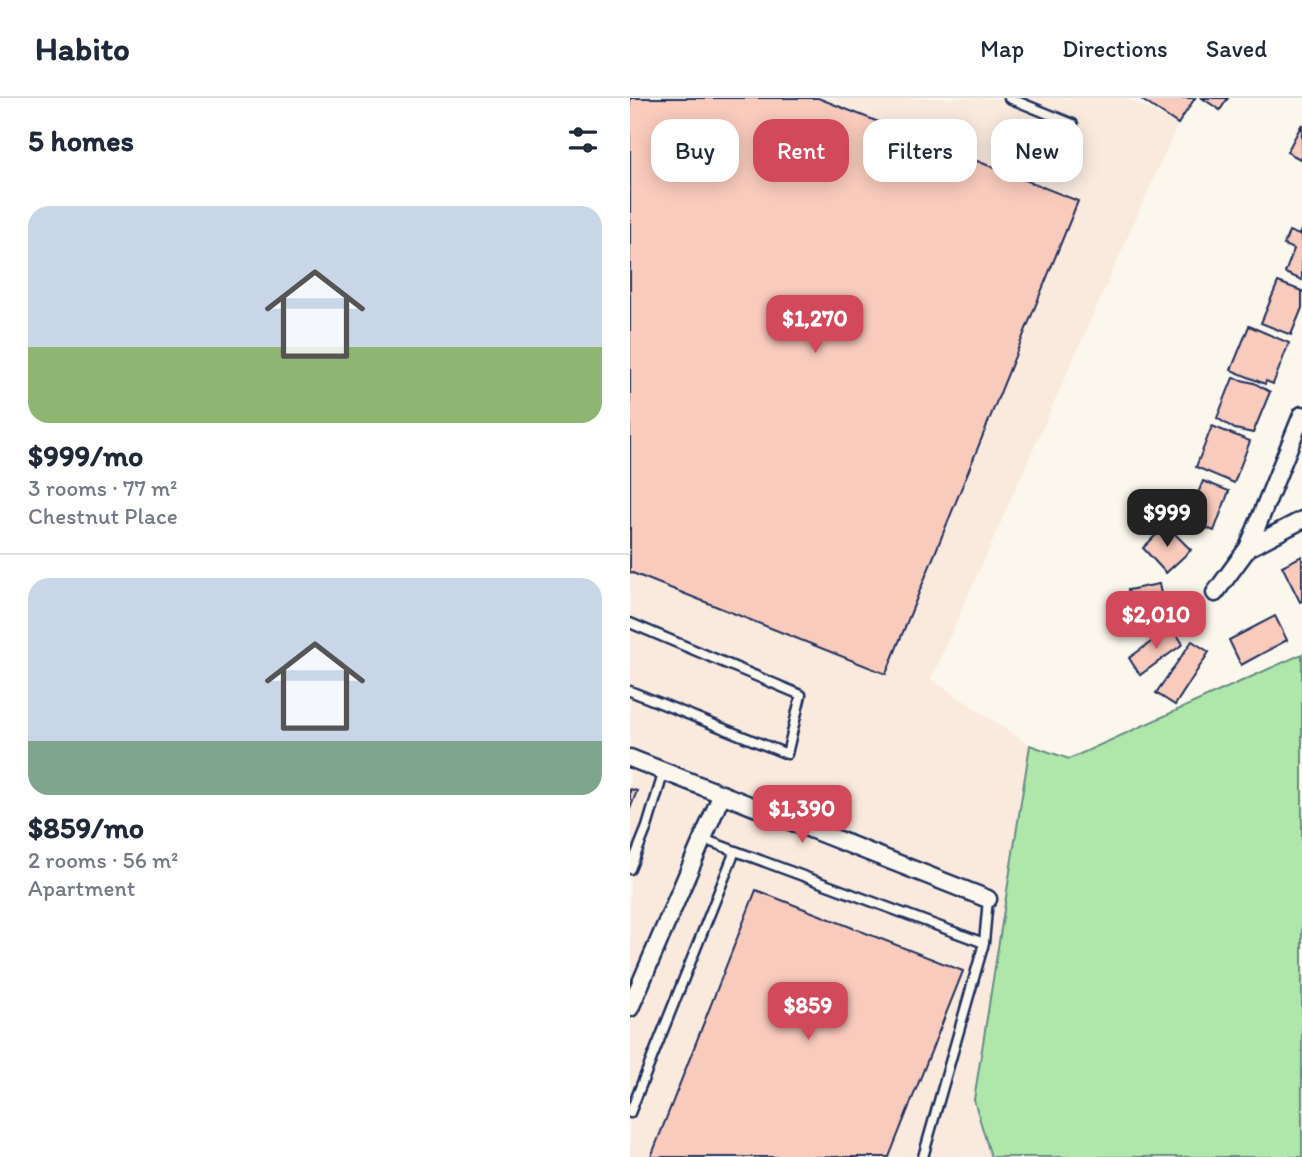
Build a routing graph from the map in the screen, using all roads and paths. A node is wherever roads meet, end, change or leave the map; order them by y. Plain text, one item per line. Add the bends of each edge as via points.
1 (1009, 98) edge
2 (1061, 119) edge
3 (1302, 415) edge
4 (1302, 520) edge
5 (1248, 548) junction
6 (1215, 593) dead end
7 (630, 623) edge
8 (630, 691) edge
9 (630, 758) edge
10 (664, 771) junction
11 (722, 794) junction
12 (702, 839) junction
13 (735, 851) junction
14 (630, 869) edge
15 (988, 899) joint
16 (984, 943) junction
17 (630, 1008) edge
18 (630, 1113) edge
19 (923, 1157) edge

1 - 2 lane
3 - 5 street
4 - 5 street
5 - 6 street
7 - 8 lane via 801,695 787,754
9 - 10 street
10 - 11 street
10 - 14 lane
11 - 12 street
11 - 15 street
12 - 13 lane
12 - 17 street
13 - 16 lane
13 - 18 lane
15 - 16 lane
16 - 19 lane

